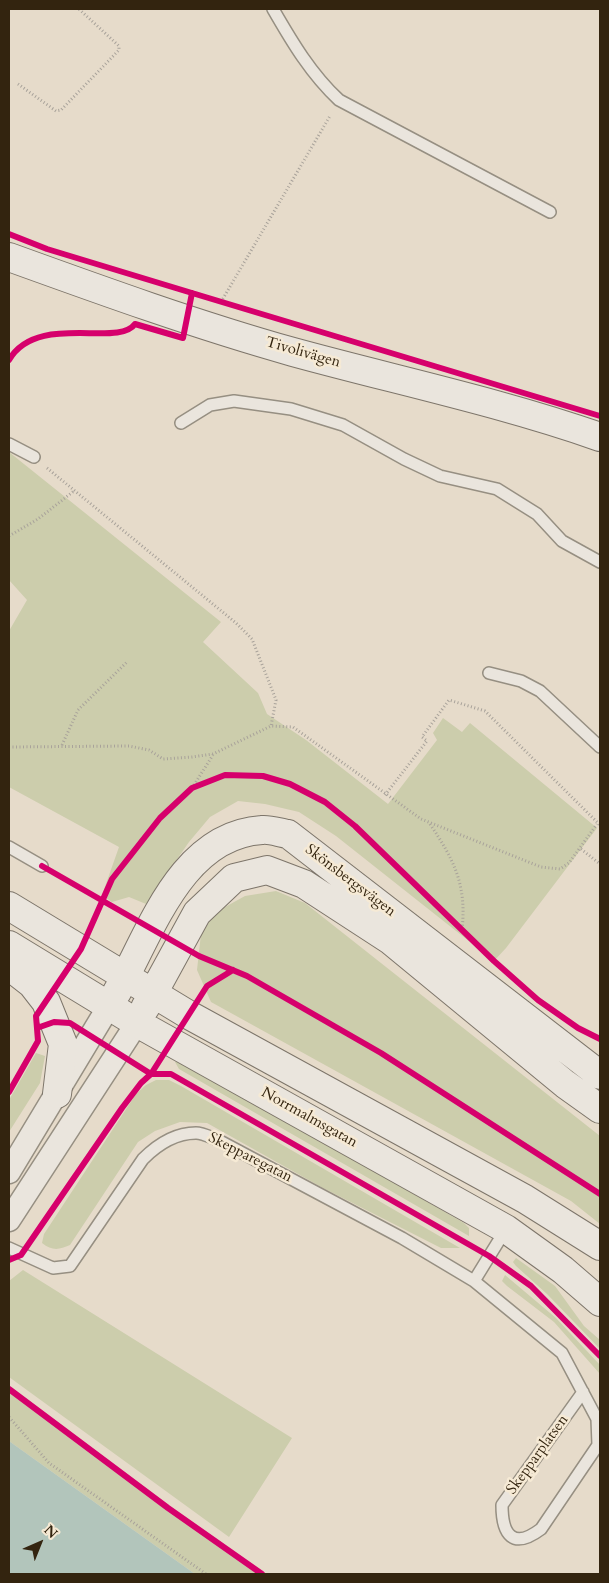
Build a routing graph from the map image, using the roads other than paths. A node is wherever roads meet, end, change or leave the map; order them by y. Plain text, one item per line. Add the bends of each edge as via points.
1 (273, 9) edge
2 (550, 212) dead end
3 (9, 257) edge
4 (181, 423) dead end
5 (600, 437) edge
6 (9, 444) edge
7 (34, 457) road end
8 (600, 562) edge
9 (489, 674) dead end
10 (600, 748) edge
11 (9, 847) edge
12 (42, 866) dead end
13 (9, 906) edge
14 (9, 945) edge
15 (9, 966) edge
16 (125, 977) junction
17 (153, 994) junction
18 (109, 1006) junction
19 (136, 1023) junction
20 (600, 1075) edge
21 (57, 1094) junction
22 (600, 1109) edge
23 (9, 1172) edge
24 (9, 1220) edge
25 (506, 1229) junction
26 (600, 1246) edge
27 (9, 1248) edge
28 (474, 1281) junction
29 (600, 1302) edge
30 (583, 1392) junction

1 - 2 lane via 305,62 340,100
3 - 5 street, Tivolivägen via 128,301 292,351 556,421
4 - 8 lane via 210,405 234,401 291,409 343,425 404,460 440,476 497,489 537,514 562,542
6 - 7 lane
9 - 10 lane via 521,681 540,691
11 - 12 lane
13 - 16 street
14 - 18 street, Norrmalmsgatan
15 - 21 street via 32,984 46,1002 63,1044
16 - 17 street
16 - 18 street, Skönsbergsvägen
16 - 20 street, Skönsbergsvägen via 181,876 201,855 231,835 264,830 288,834
17 - 19 street, Skönsbergsvägen
17 - 22 street, Skönsbergsvägen via 197,914 234,878 267,870 304,884 390,940
17 - 26 street via 525,1199
18 - 19 street, Norrmalmsgatan
18 - 21 street
19 - 24 street
19 - 25 street, Norrmalmsgatan
21 - 23 street
25 - 28 lane
25 - 29 street, Norrmalmsgatan via 563,1270
27 - 28 lane, Skepparegatan via 53,1268 70,1266 143,1159 158,1144 196,1133 218,1140
28 - 30 lane, Skepparplatsen via 562,1354
30 - 30 lane, Skepparplatsen via 502,1505 502,1520 507,1534 517,1540 530,1538 541,1529 598,1445 597,1419

